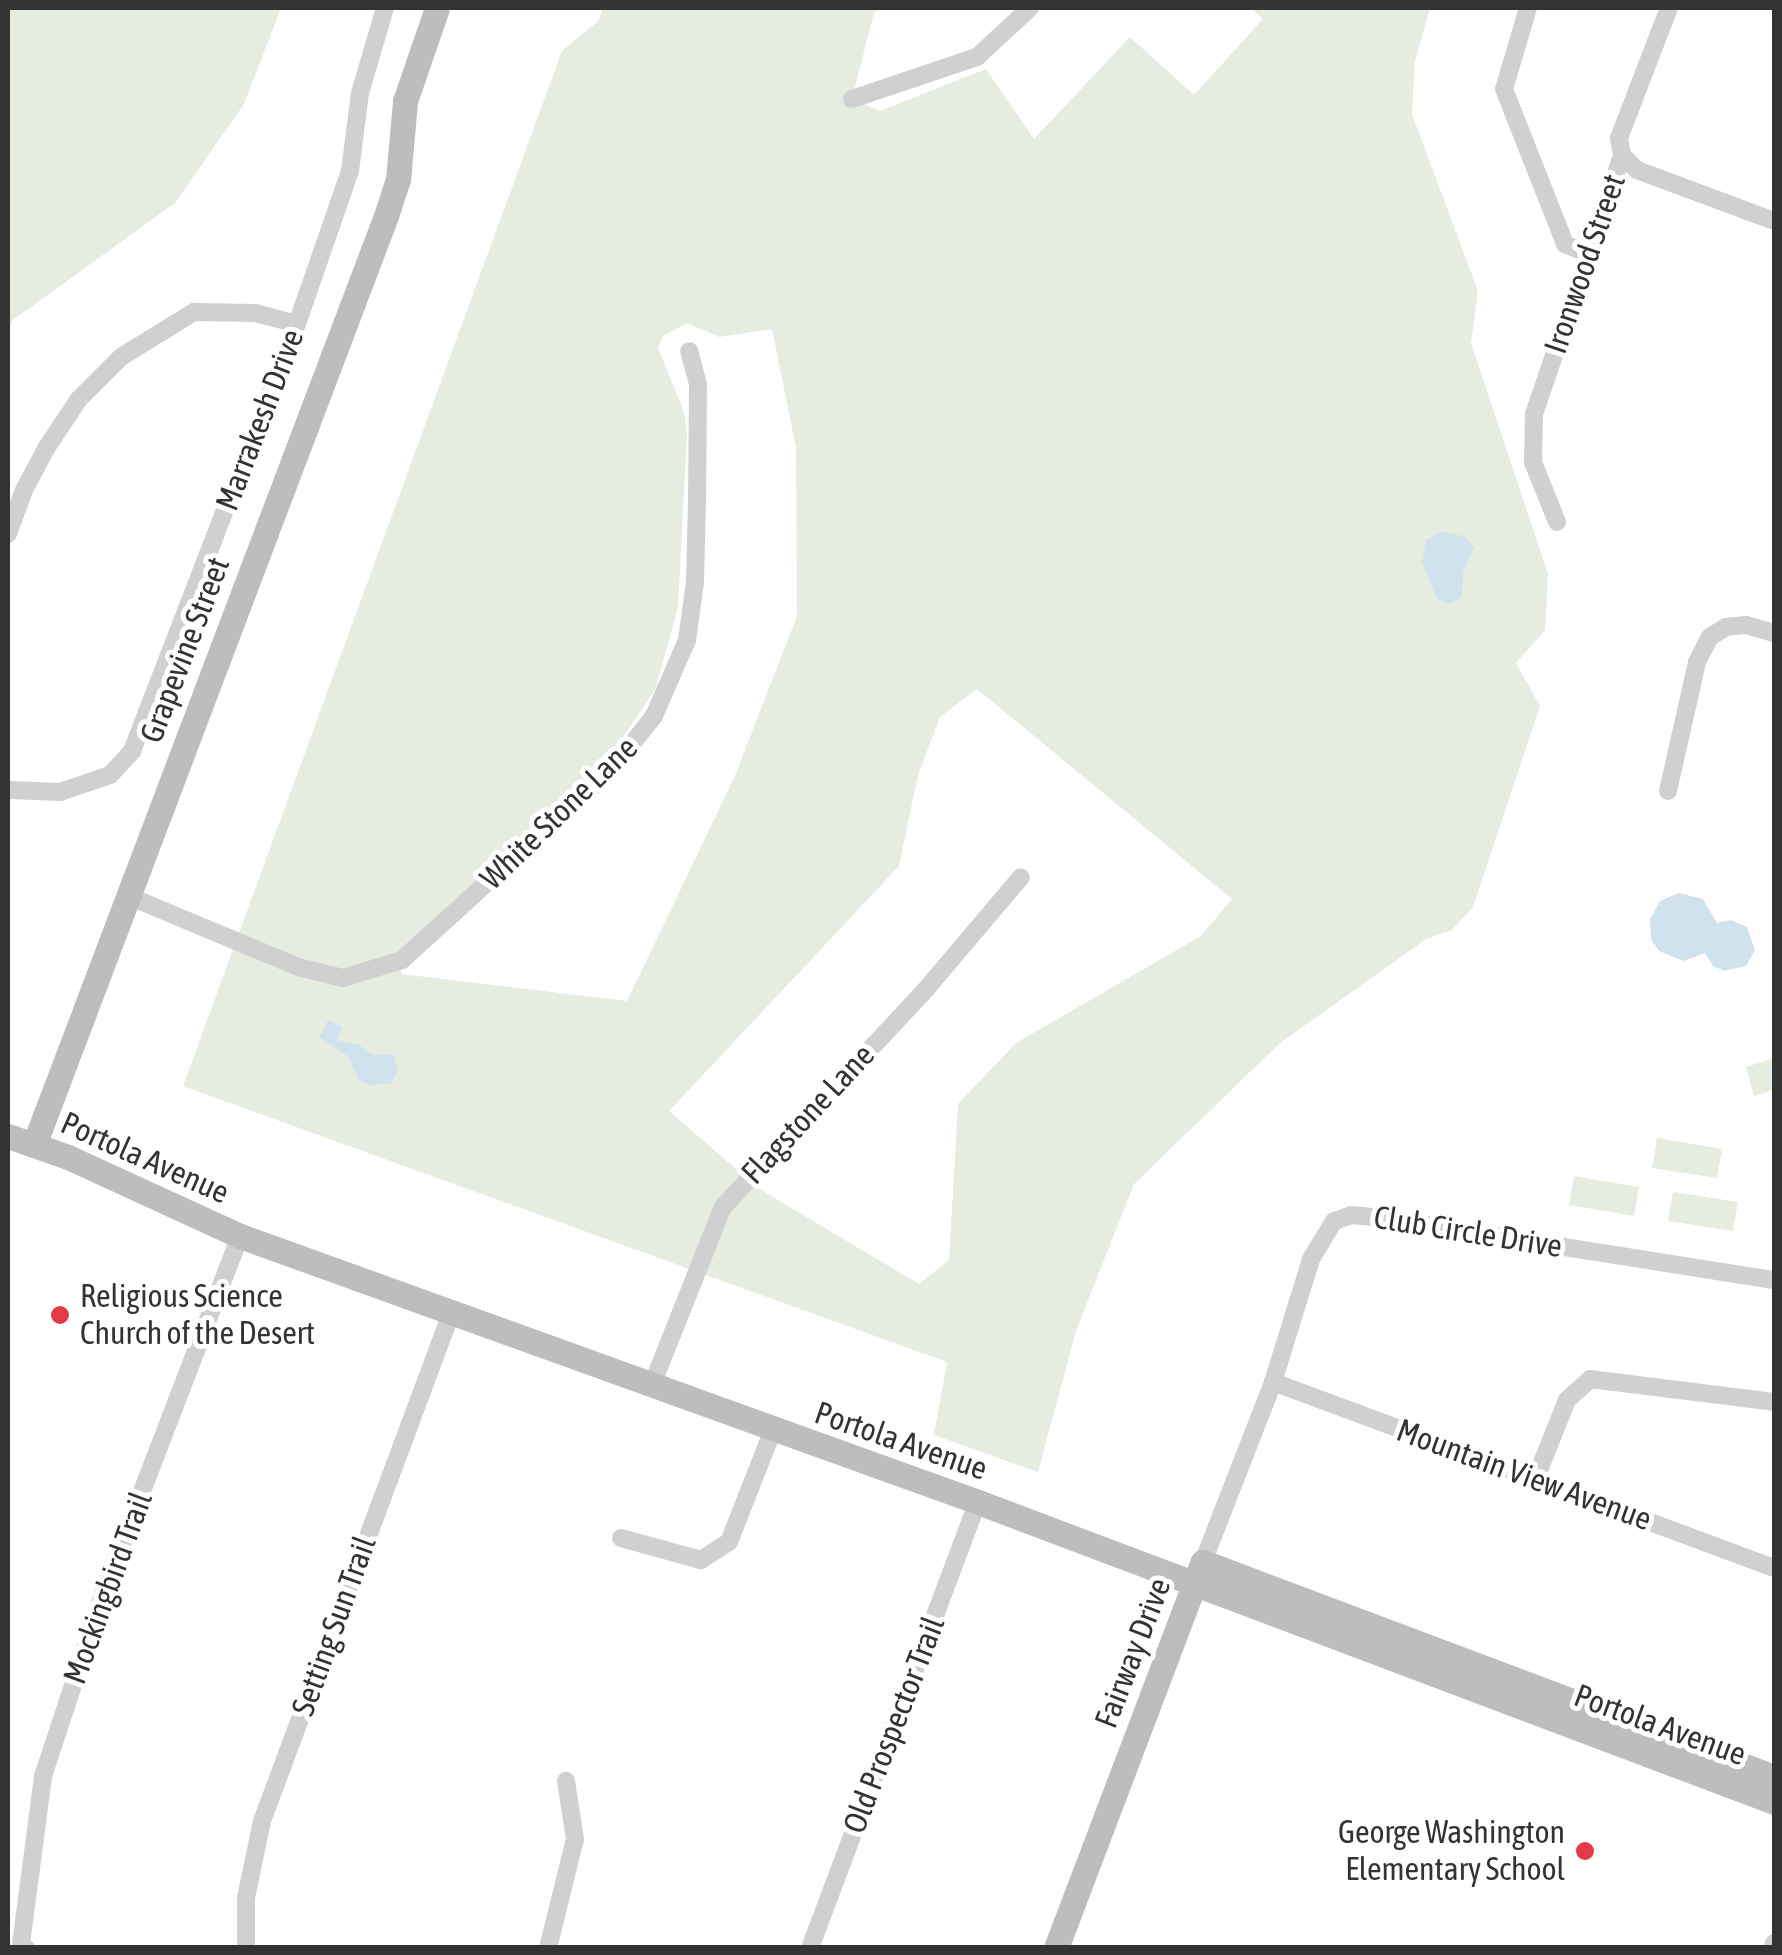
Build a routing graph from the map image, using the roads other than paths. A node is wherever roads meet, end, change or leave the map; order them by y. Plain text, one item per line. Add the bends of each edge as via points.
1 (385, 8) edge
2 (436, 8) edge
3 (1030, 8) edge
4 (1528, 8) edge
5 (1669, 8) edge
6 (852, 99) dead end
7 (1622, 156) junction
8 (1774, 221) edge
9 (1588, 254) junction
10 (297, 324) junction
11 (688, 351) dead end
12 (1557, 522) dead end
13 (8, 534) edge
14 (1774, 632) edge
15 (8, 790) edge
16 (1668, 791) dead end
17 (1021, 877) dead end
18 (126, 895) junction
19 (8, 1136) edge
20 (34, 1145) junction
21 (240, 1236) junction
22 (1774, 1280) edge
23 (452, 1311) junction
24 (1273, 1382) junction
25 (652, 1384) junction
26 (1774, 1402) edge
27 (773, 1430) junction
28 (1535, 1480) junction
29 (978, 1502) junction
30 (622, 1538) dead end
31 (1774, 1568) edge
32 (1198, 1573) junction
33 (1774, 1778) edge
34 (566, 1782) dead end
35 (1774, 1802) edge
36 (26, 1948) edge
37 (246, 1948) edge
38 (548, 1948) edge
39 (810, 1948) edge
40 (1056, 1948) edge

1 - 10 street, Marrakesh Drive via 360,93 350,171
2 - 18 street, Grapevine Street via 406,101 398,180
3 - 6 street via 977,56
4 - 9 street via 1504,90 1565,244
5 - 7 street, Ironwood Street via 1619,138
7 - 8 street via 1637,170
7 - 9 street, Ironwood Street
9 - 12 street, Ironwood Street via 1534,414 1533,462
10 - 13 street via 255,313 194,312 121,357 79,399 47,447
10 - 15 street, Marrakesh Drive via 132,750 110,775 60,792
11 - 18 street, White Stone Lane via 698,384 695,582 686,640 654,716 612,769 402,960 343,978 298,967
14 - 16 street via 1746,624 1710,637 1697,662
17 - 25 street, Flagstone Lane via 723,1207
18 - 20 street, Grapevine Street
19 - 20 street, Portola Avenue
20 - 21 street, Portola Avenue
21 - 23 street, Portola Avenue
21 - 36 street, Mockingbird Trail via 108,1580 43,1776 20,1944
22 - 24 street, Club Circle Drive via 1351,1214 1324,1232
23 - 25 street, Portola Avenue
23 - 37 street, Setting Sun Trail via 262,1821 246,1898
24 - 28 street, Mountain View Avenue
24 - 32 street, Fairway Drive
25 - 27 street, Portola Avenue
26 - 28 street via 1590,1379 1567,1400
27 - 29 street, Portola Avenue
27 - 30 street via 729,1542 701,1560
28 - 31 street, Mountain View Avenue
29 - 32 street, Portola Avenue
29 - 39 street, Old Prospector Trail
32 - 33 street, Portola Avenue
32 - 35 street, Portola Avenue
32 - 40 street, Fairway Drive
34 - 38 street via 574,1838

